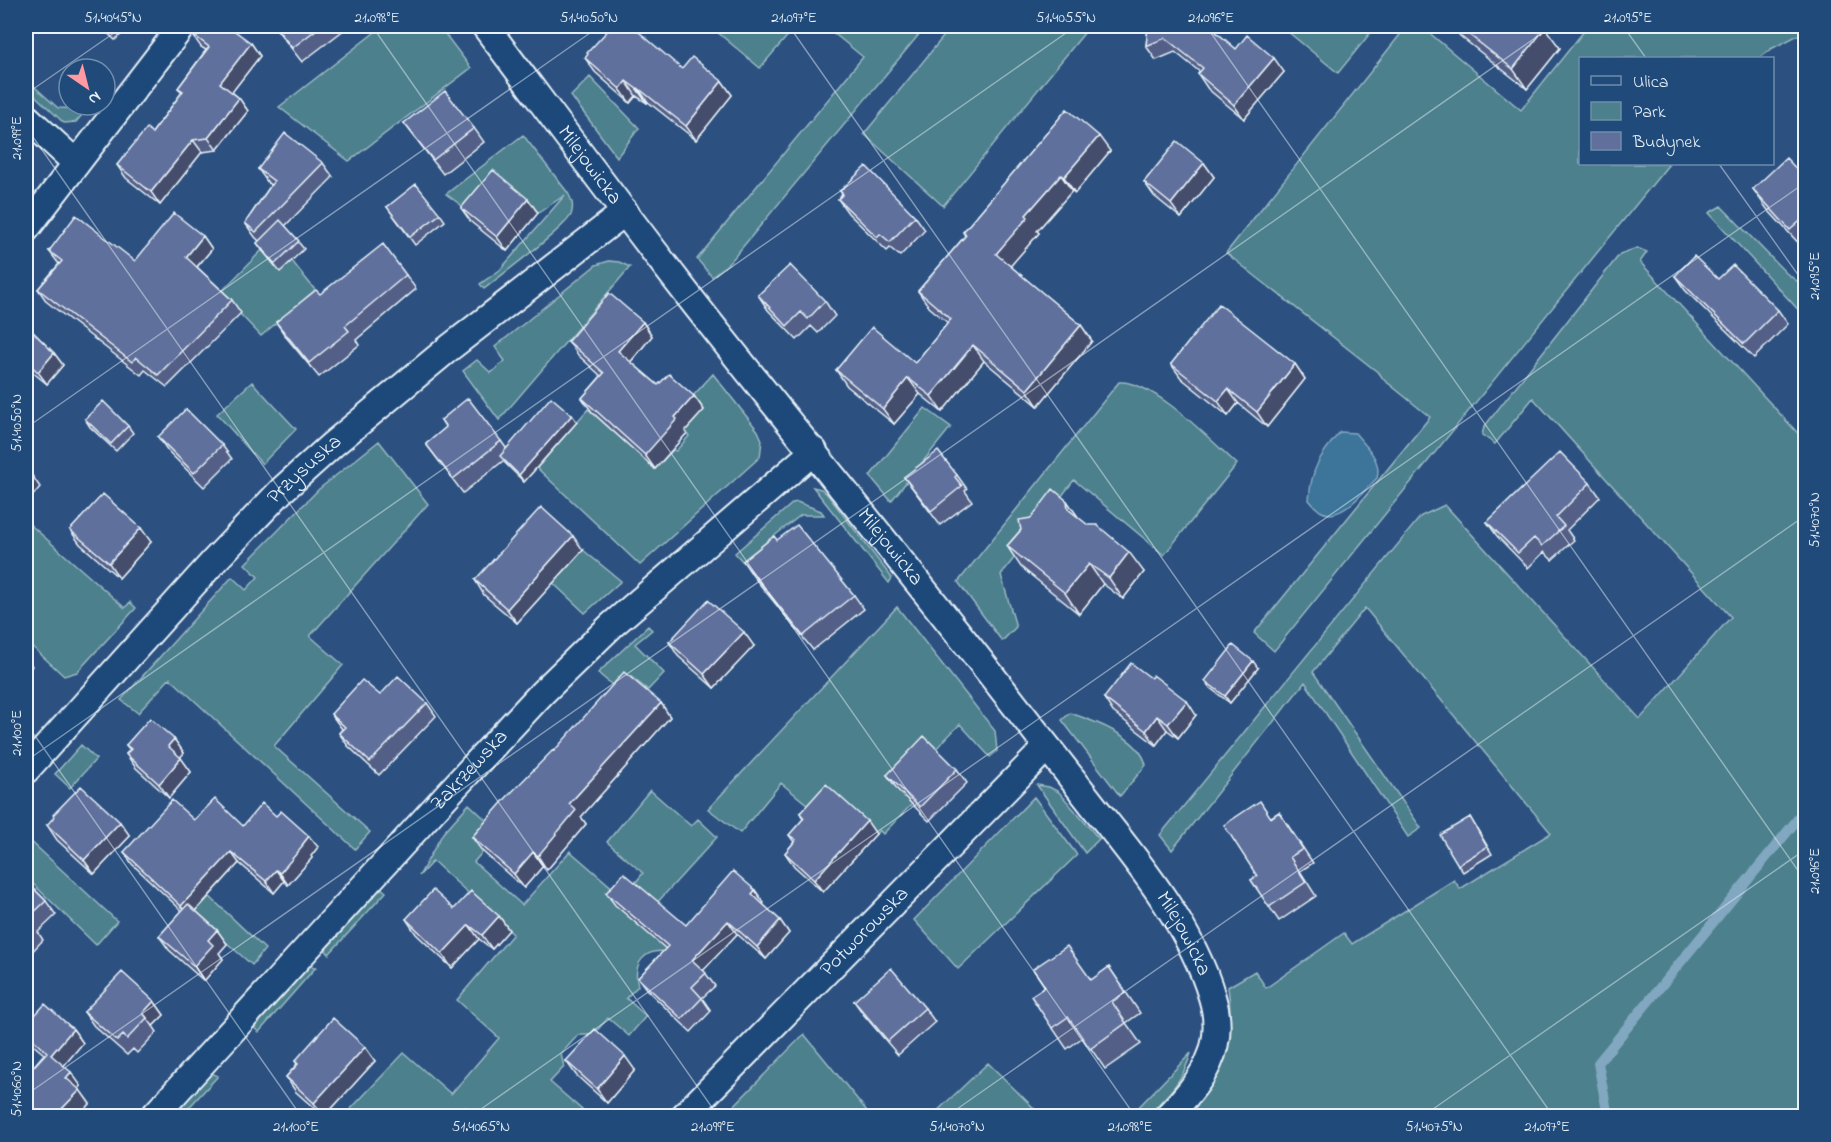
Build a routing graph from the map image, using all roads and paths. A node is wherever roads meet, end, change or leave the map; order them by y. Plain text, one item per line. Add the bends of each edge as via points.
1 (183, 26) edge
2 (485, 26) edge
3 (26, 117) edge
4 (76, 163) junction
5 (625, 212) junction
6 (26, 229) edge
7 (814, 452) junction
8 (1047, 747) junction
9 (26, 770) edge
10 (154, 1116) edge
11 (684, 1116) edge
12 (1168, 1116) edge

1 - 4 street
2 - 5 street, Milejowicka
3 - 4 street
4 - 6 street
5 - 7 street, Milejowicka
5 - 9 street, Przysuska via 448,349 282,490
7 - 8 street, Milejowicka
7 - 10 street, Zakrzewska via 612,625 542,693
8 - 11 street, Potworowska
8 - 12 street, Milejowicka via 1155,887 1183,931 1213,999 1218,1027 1213,1054 1204,1075

